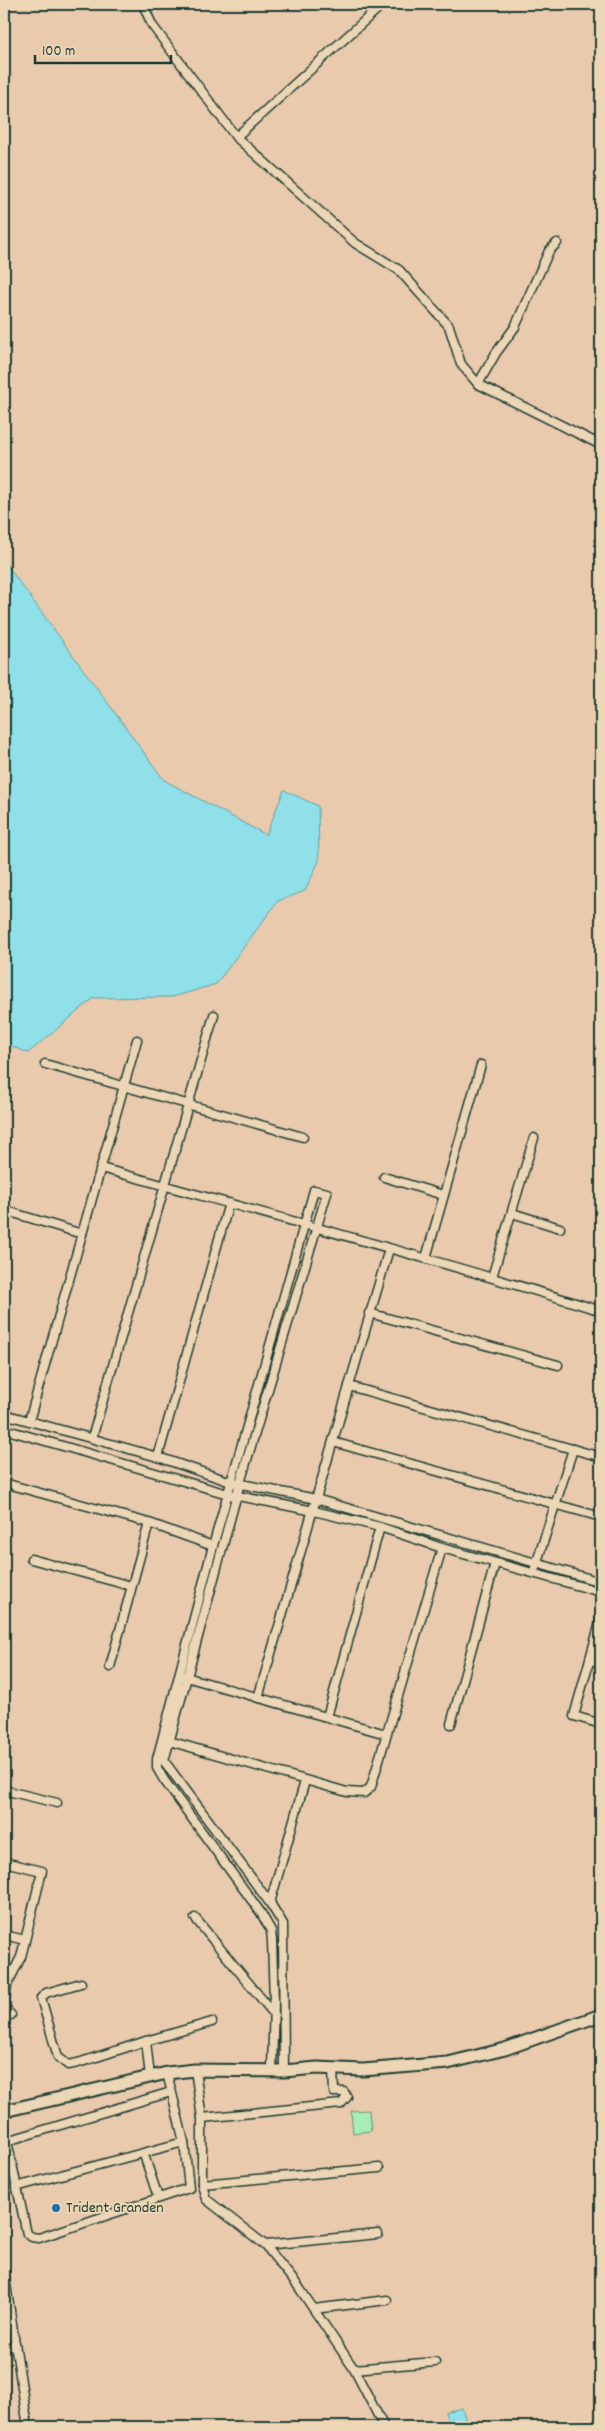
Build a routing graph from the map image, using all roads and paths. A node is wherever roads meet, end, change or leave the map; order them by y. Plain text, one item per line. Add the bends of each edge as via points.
1 (143, 4) edge
2 (379, 5) edge
3 (236, 137) junction
4 (557, 243) dead end
5 (478, 384) junction
6 (601, 444) edge
7 (214, 1015) dead end
8 (137, 1040) dead end
9 (45, 1064) dead end
10 (481, 1065) dead end
11 (124, 1086) junction
12 (188, 1104) junction
13 (304, 1137) dead end
14 (534, 1138) dead end
15 (101, 1168) junction
16 (384, 1177) dead end
17 (165, 1186) junction
18 (443, 1195) junction
19 (229, 1203) junction
20 (4, 1210) edge
21 (512, 1213) junction
22 (304, 1223) junction
23 (317, 1226) junction
24 (560, 1228) dead end
25 (82, 1234) junction
26 (389, 1249) junction
27 (426, 1258) junction
28 (492, 1277) junction
29 (595, 1309) dead end
30 (369, 1313) junction
31 (558, 1365) dead end
32 (349, 1386) junction
33 (4, 1414) edge
34 (29, 1421) junction
35 (4, 1429) edge
36 (92, 1438) junction
37 (333, 1442) junction
38 (573, 1449) junction
39 (158, 1457) junction
40 (601, 1457) edge
41 (4, 1483) edge
42 (236, 1483) junction
43 (232, 1495) junction
44 (316, 1499) junction
45 (555, 1505) junction
46 (314, 1511) junction
47 (601, 1517) edge
48 (149, 1523) junction
49 (380, 1527) junction
50 (213, 1546) junction
51 (442, 1548) junction
52 (31, 1559) dead end
53 (494, 1563) junction
54 (536, 1564) junction
55 (533, 1574) junction
56 (601, 1582) edge
57 (131, 1586) junction
58 (601, 1592) edge
59 (601, 1619) edge
60 (591, 1660) junction
61 (601, 1663) edge
62 (110, 1667) dead end
63 (186, 1677) junction
64 (258, 1698) junction
65 (327, 1717) junction
66 (451, 1724) dead end
67 (601, 1724) edge
68 (386, 1734) junction
69 (169, 1741) junction
70 (305, 1781) junction
71 (4, 1790) edge
72 (57, 1803) dead end
73 (4, 1862) edge
74 (270, 1904) junction
75 (195, 1918) dead end
76 (4, 1935) edge
77 (26, 1940) junction
78 (81, 1983) dead end
79 (4, 2006) edge
80 (274, 2014) junction
81 (601, 2015) edge
82 (11, 2016) dead end
83 (212, 2022) dead end
84 (146, 2041) junction
85 (333, 2069) junction
86 (195, 2070) junction
87 (272, 2070) junction
88 (284, 2071) junction
89 (168, 2073) junction
90 (150, 2078) junction
91 (171, 2092) junction
92 (4, 2111) edge
93 (202, 2118) junction
94 (4, 2127) edge
95 (7, 2141) junction
96 (184, 2142) junction
97 (144, 2155) junction
98 (379, 2168) dead end
99 (202, 2184) junction
100 (16, 2187) junction
101 (158, 2197) junction
102 (378, 2234) dead end
103 (265, 2245) junction
104 (4, 2274) edge
105 (387, 2300) dead end
106 (314, 2309) junction
107 (15, 2345) junction
108 (4, 2347) edge
109 (435, 2362) dead end
110 (354, 2370) junction
111 (28, 2427) edge
112 (384, 2427) edge

1 - 3 street via 152,25
2 - 3 street
3 - 5 street via 355,243 400,270 449,326 462,364
4 - 5 street via 549,251 515,327
5 - 6 street
7 - 12 street
8 - 11 street
9 - 11 street
10 - 18 street
11 - 12 street
11 - 15 street
12 - 13 street
12 - 17 street
14 - 21 street
15 - 17 street
15 - 25 street
16 - 18 street
17 - 19 street
17 - 36 street
18 - 27 street
19 - 22 street
19 - 39 street
20 - 25 street
21 - 24 street
21 - 28 street
22 - 23 street
22 - 23 street via 314,1190 327,1193
22 - 42 street
23 - 26 street
23 - 42 street
25 - 34 street
26 - 27 street
26 - 30 street
27 - 28 street
28 - 29 street
30 - 31 street
30 - 32 street
32 - 37 street
32 - 38 street
33 - 34 street
34 - 36 street
35 - 43 street
36 - 39 street
37 - 44 street
37 - 45 street
38 - 40 street
38 - 45 street
39 - 42 street
41 - 48 street
42 - 43 street
42 - 44 street
43 - 46 street
43 - 50 street
43 - 63 street
44 - 46 street
44 - 54 street
45 - 47 street
45 - 54 street
46 - 49 street
46 - 64 street
48 - 50 street
48 - 57 street
49 - 51 street
49 - 65 street
50 - 80 street via 157,1768 271,1930
51 - 53 street
51 - 68 street
52 - 57 street
53 - 55 street
53 - 66 street
54 - 55 street
54 - 56 street
55 - 58 street
57 - 62 street
59 - 60 street
60 - 61 street
60 - 67 street via 574,1716
63 - 64 street
63 - 69 street
64 - 65 street
65 - 68 street
68 - 70 street via 371,1787 364,1793 346,1792
69 - 70 street
69 - 74 street via 164,1761
70 - 74 street
71 - 72 street
73 - 77 street via 42,1872
74 - 88 street via 283,1924
75 - 80 street
76 - 77 street
77 - 79 street via 7,1985
78 - 84 street via 46,1993 41,1998 58,2057 64,2063 78,2064
79 - 82 street
80 - 87 street
81 - 85 main road via 506,2049 448,2063 363,2070
83 - 84 street
84 - 90 street
85 - 88 main road
85 - 93 street via 334,2092 343,2092 347,2097 341,2104
86 - 87 main road
86 - 89 main road
86 - 93 street
87 - 88 main road
89 - 90 main road
89 - 91 street
90 - 92 main road
91 - 95 street
91 - 96 street
93 - 99 street
94 - 95 street
95 - 100 street
96 - 97 street
96 - 101 street via 190,2188
97 - 100 street
97 - 101 street
98 - 99 street
99 - 103 street via 209,2202
100 - 101 street via 27,2234 32,2238
102 - 103 street
103 - 106 street
104 - 107 street
105 - 106 street
106 - 110 street
107 - 108 street
107 - 111 street
109 - 110 street
110 - 112 street

